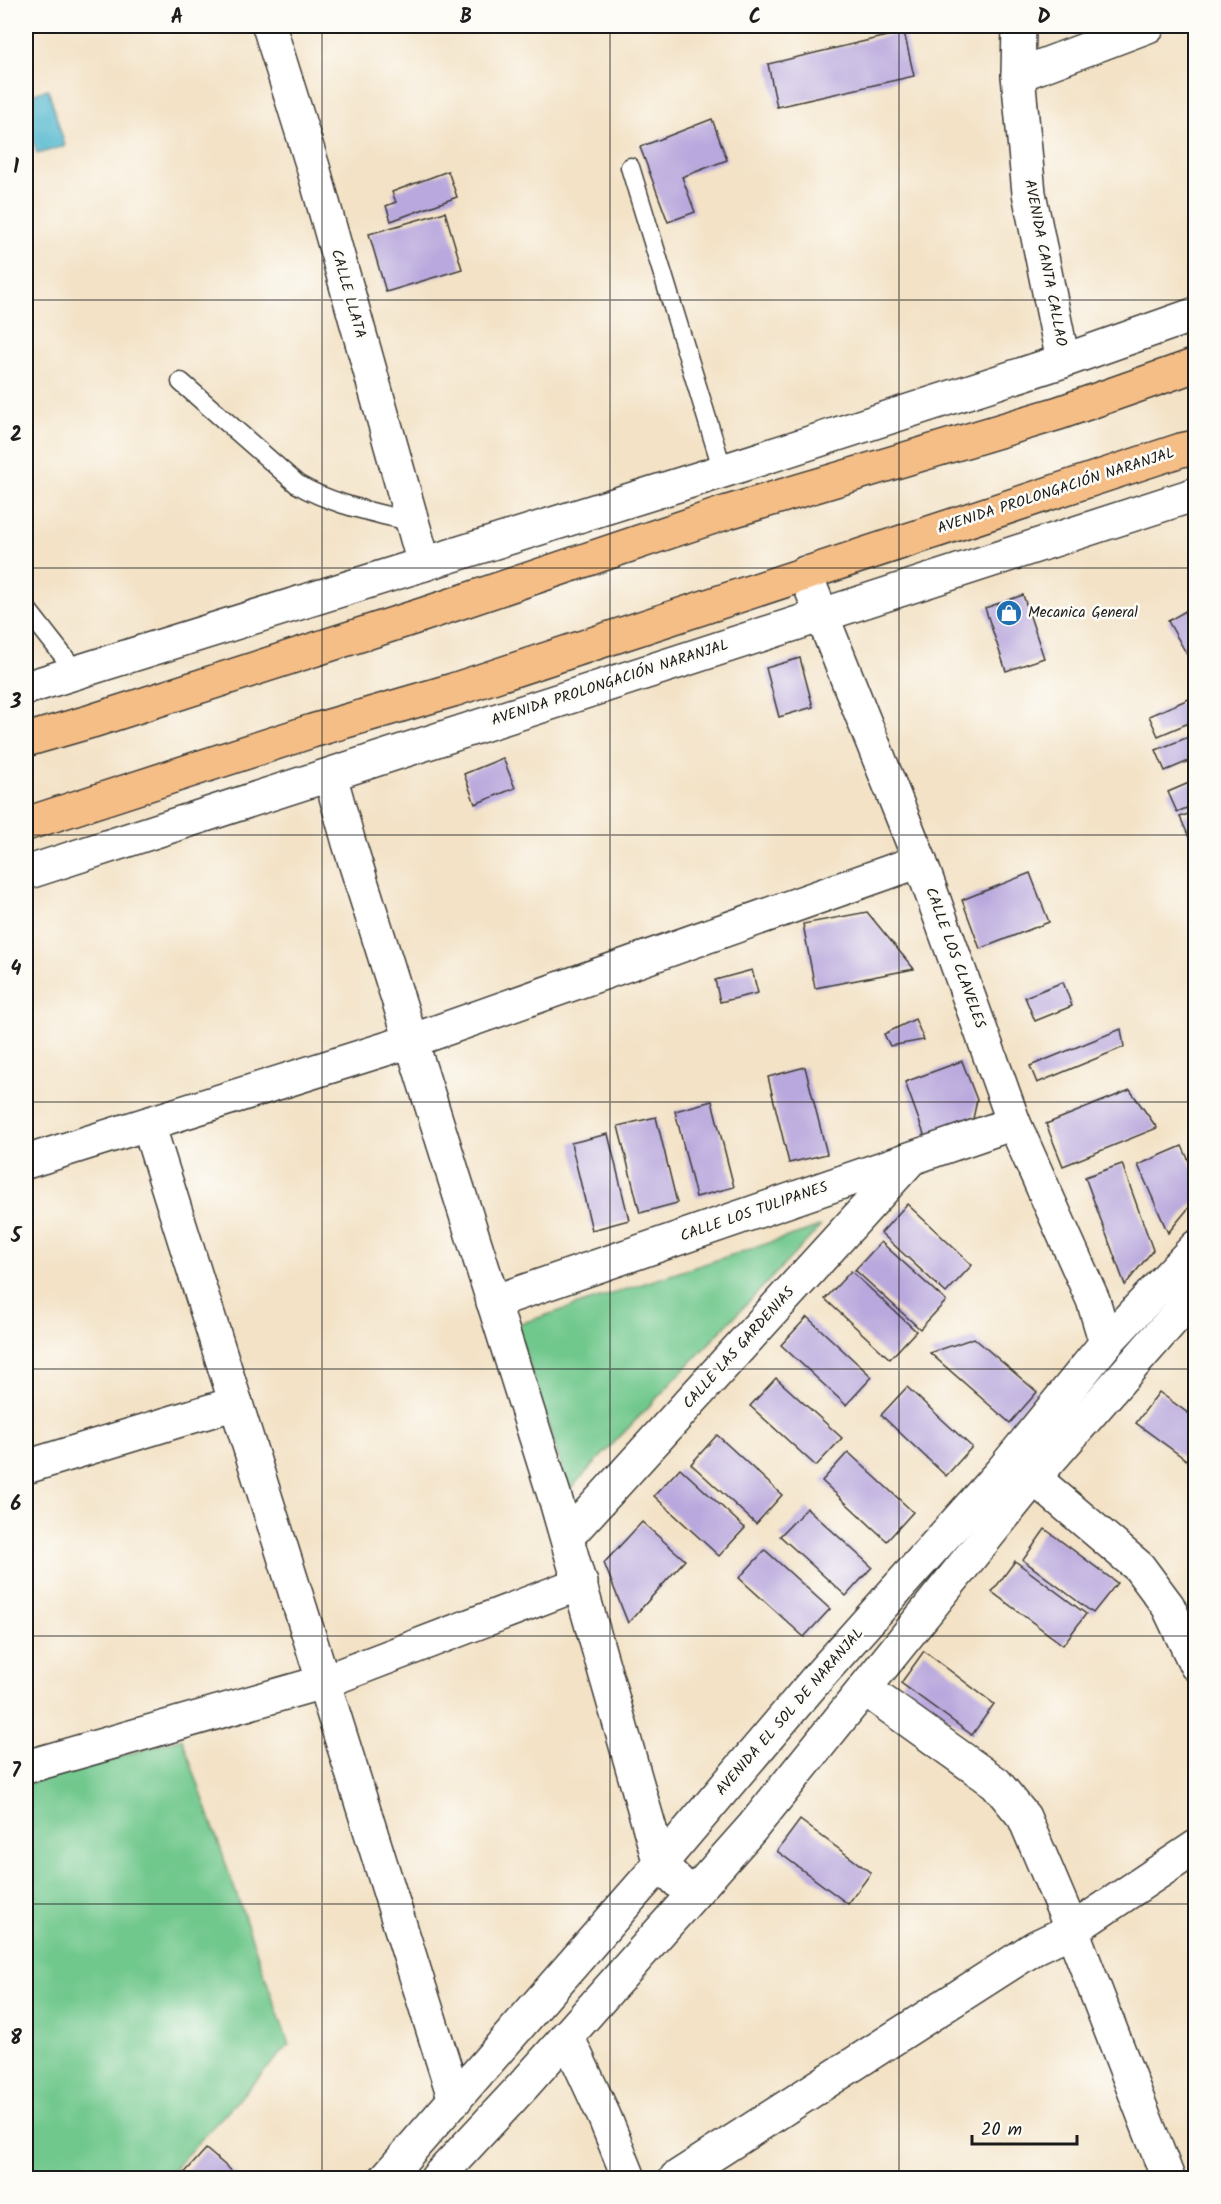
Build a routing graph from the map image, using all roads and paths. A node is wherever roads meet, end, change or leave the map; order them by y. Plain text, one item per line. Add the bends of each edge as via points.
1 (268, 26) edge
2 (1019, 26) edge
3 (1148, 26) edge
4 (1018, 75) junction
5 (630, 167) dead end
6 (1196, 315) edge
7 (1063, 361) junction
8 (1196, 365) edge
9 (181, 382) dead end
10 (1196, 447) edge
11 (723, 471) junction
12 (1196, 494) edge
13 (412, 522) junction
14 (424, 564) junction
15 (805, 573) junction
16 (26, 608) edge
17 (822, 614) junction
18 (76, 672) junction
19 (26, 688) edge
20 (26, 740) edge
21 (330, 775) junction
22 (26, 824) edge
23 (920, 861) junction
24 (26, 873) edge
25 (411, 1041) junction
26 (1014, 1123) junction
27 (148, 1124) junction
28 (911, 1159) junction
29 (26, 1162) edge
30 (1196, 1247) edge
31 (1196, 1293) edge
32 (493, 1302) junction
33 (1106, 1343) junction
34 (236, 1402) junction
35 (26, 1467) edge
36 (1034, 1478) junction
37 (567, 1537) junction
38 (580, 1583) junction
39 (1196, 1665) edge
40 (323, 1682) junction
41 (865, 1689) junction
42 (26, 1767) edge
43 (1196, 1848) edge
44 (660, 1864) junction
45 (692, 1895) junction
46 (1072, 1930) junction
47 (567, 2036) junction
48 (455, 2100) junction
49 (386, 2178) edge
50 (437, 2178) edge
51 (629, 2178) edge
52 (676, 2178) edge
53 (1168, 2178) edge

1 - 13 street, CALLE LLATA via 313,167
2 - 4 street, AVENIDA CANTA CALLAO
3 - 4 street
4 - 7 street, AVENIDA CANTA CALLAO via 1029,193
5 - 11 lane
6 - 7 street, AVENIDA CANTA CALLAO
7 - 11 street
8 - 20 main road via 1059,413 728,512
9 - 13 lane via 297,484 335,503
10 - 15 main road, AVENIDA PROLONGACIÓN NARANJAL
11 - 14 street
12 - 17 street, AVENIDA PROLONGACIÓN NARANJAL
13 - 14 street, CALLE LLATA
14 - 18 street
15 - 17 street, CALLE LOS CLAVELES
15 - 22 main road, AVENIDA PROLONGACIÓN NARANJAL via 453,690 312,731
16 - 18 lane
17 - 21 street, AVENIDA PROLONGACIÓN NARANJAL
17 - 23 street, CALLE LOS CLAVELES
18 - 19 street
21 - 24 street, AVENIDA PROLONGACIÓN NARANJAL
21 - 25 street
23 - 25 street
23 - 26 street, CALLE LOS CLAVELES
25 - 27 street
25 - 32 street
26 - 28 street, CALLE LOS TULIPANES
26 - 33 street, CALLE LOS CLAVELES via 1093,1300
27 - 29 street
27 - 34 street
28 - 32 street, CALLE LOS TULIPANES
28 - 37 street, CALLE LAS GARDENIAS
30 - 33 street, AVENIDA EL SOL DE NARANJAL
31 - 36 street
32 - 37 street
33 - 44 street, AVENIDA EL SOL DE NARANJAL via 1002,1471 820,1675
34 - 35 street
34 - 40 street
36 - 39 street via 1139,1568 1168,1606
36 - 41 street
37 - 38 street
38 - 40 street
38 - 44 street
40 - 42 street
40 - 48 street
41 - 45 street
41 - 46 street via 996,1784 1024,1817
43 - 46 street
44 - 45 street
44 - 48 street, AVENIDA EL SOL DE NARANJAL
45 - 47 street
46 - 52 street via 1036,1947
46 - 53 street
47 - 50 street
47 - 51 street
48 - 49 street, AVENIDA EL SOL DE NARANJAL

